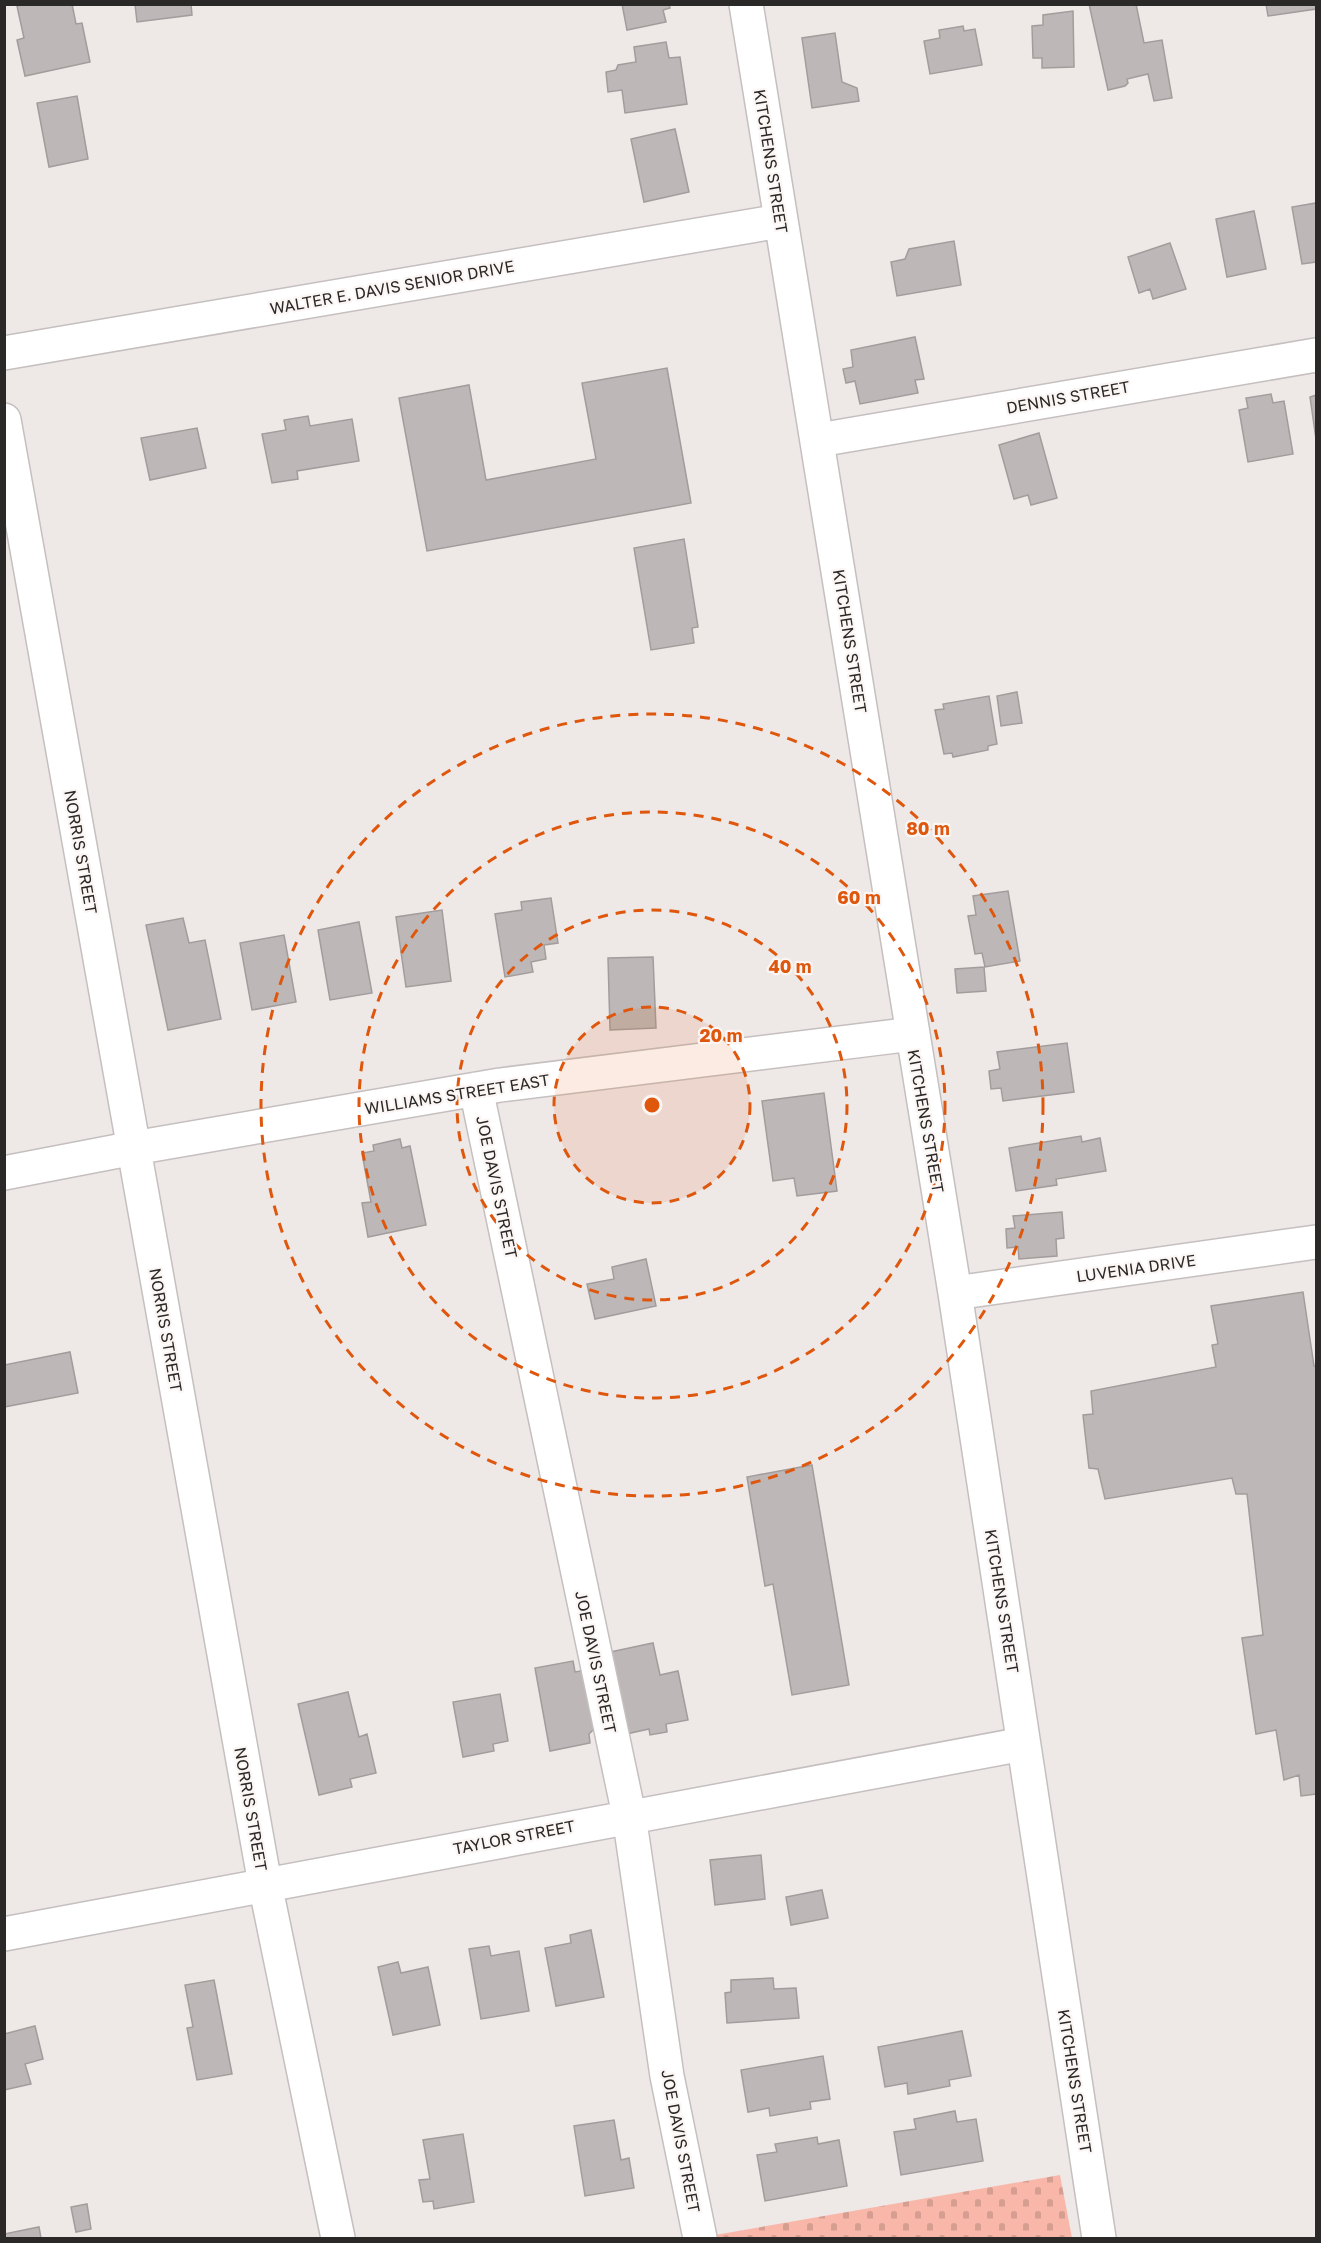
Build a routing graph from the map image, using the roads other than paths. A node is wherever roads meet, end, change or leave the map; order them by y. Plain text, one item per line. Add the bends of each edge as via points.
1 (746, 4) edge
2 (780, 221) junction
3 (4, 353) edge
4 (1317, 354) edge
5 (4, 420) edge
6 (819, 440) junction
7 (912, 1034) junction
8 (476, 1089) junction
9 (134, 1148) junction
10 (4, 1173) edge
11 (1317, 1242) edge
12 (955, 1293) junction
13 (1023, 1744) junction
14 (629, 1815) junction
15 (265, 1884) junction
16 (4, 1934) edge
17 (338, 2238) edge
18 (700, 2238) edge
19 (1099, 2238) edge

1 - 2 street, KITCHENS STREET
2 - 3 street, WALTER E. DAVIS SENIOR DRIVE
2 - 6 street, KITCHENS STREET
4 - 6 street, DENNIS STREET
5 - 9 street, NORRIS STREET
6 - 7 street, KITCHENS STREET
7 - 8 street, WILLIAMS STREET EAST
7 - 12 street, KITCHENS STREET
8 - 9 street, WILLIAMS STREET EAST
8 - 14 street, JOE DAVIS STREET
9 - 10 street, WILLIAMS STREET EAST
9 - 15 street, NORRIS STREET
11 - 12 street, LUVENIA DRIVE
12 - 13 street, KITCHENS STREET
13 - 14 street, TAYLOR STREET
13 - 19 street, KITCHENS STREET
14 - 15 street, TAYLOR STREET
14 - 18 street, JOE DAVIS STREET via 667,2076
15 - 16 street, TAYLOR STREET
15 - 17 street, NORRIS STREET

